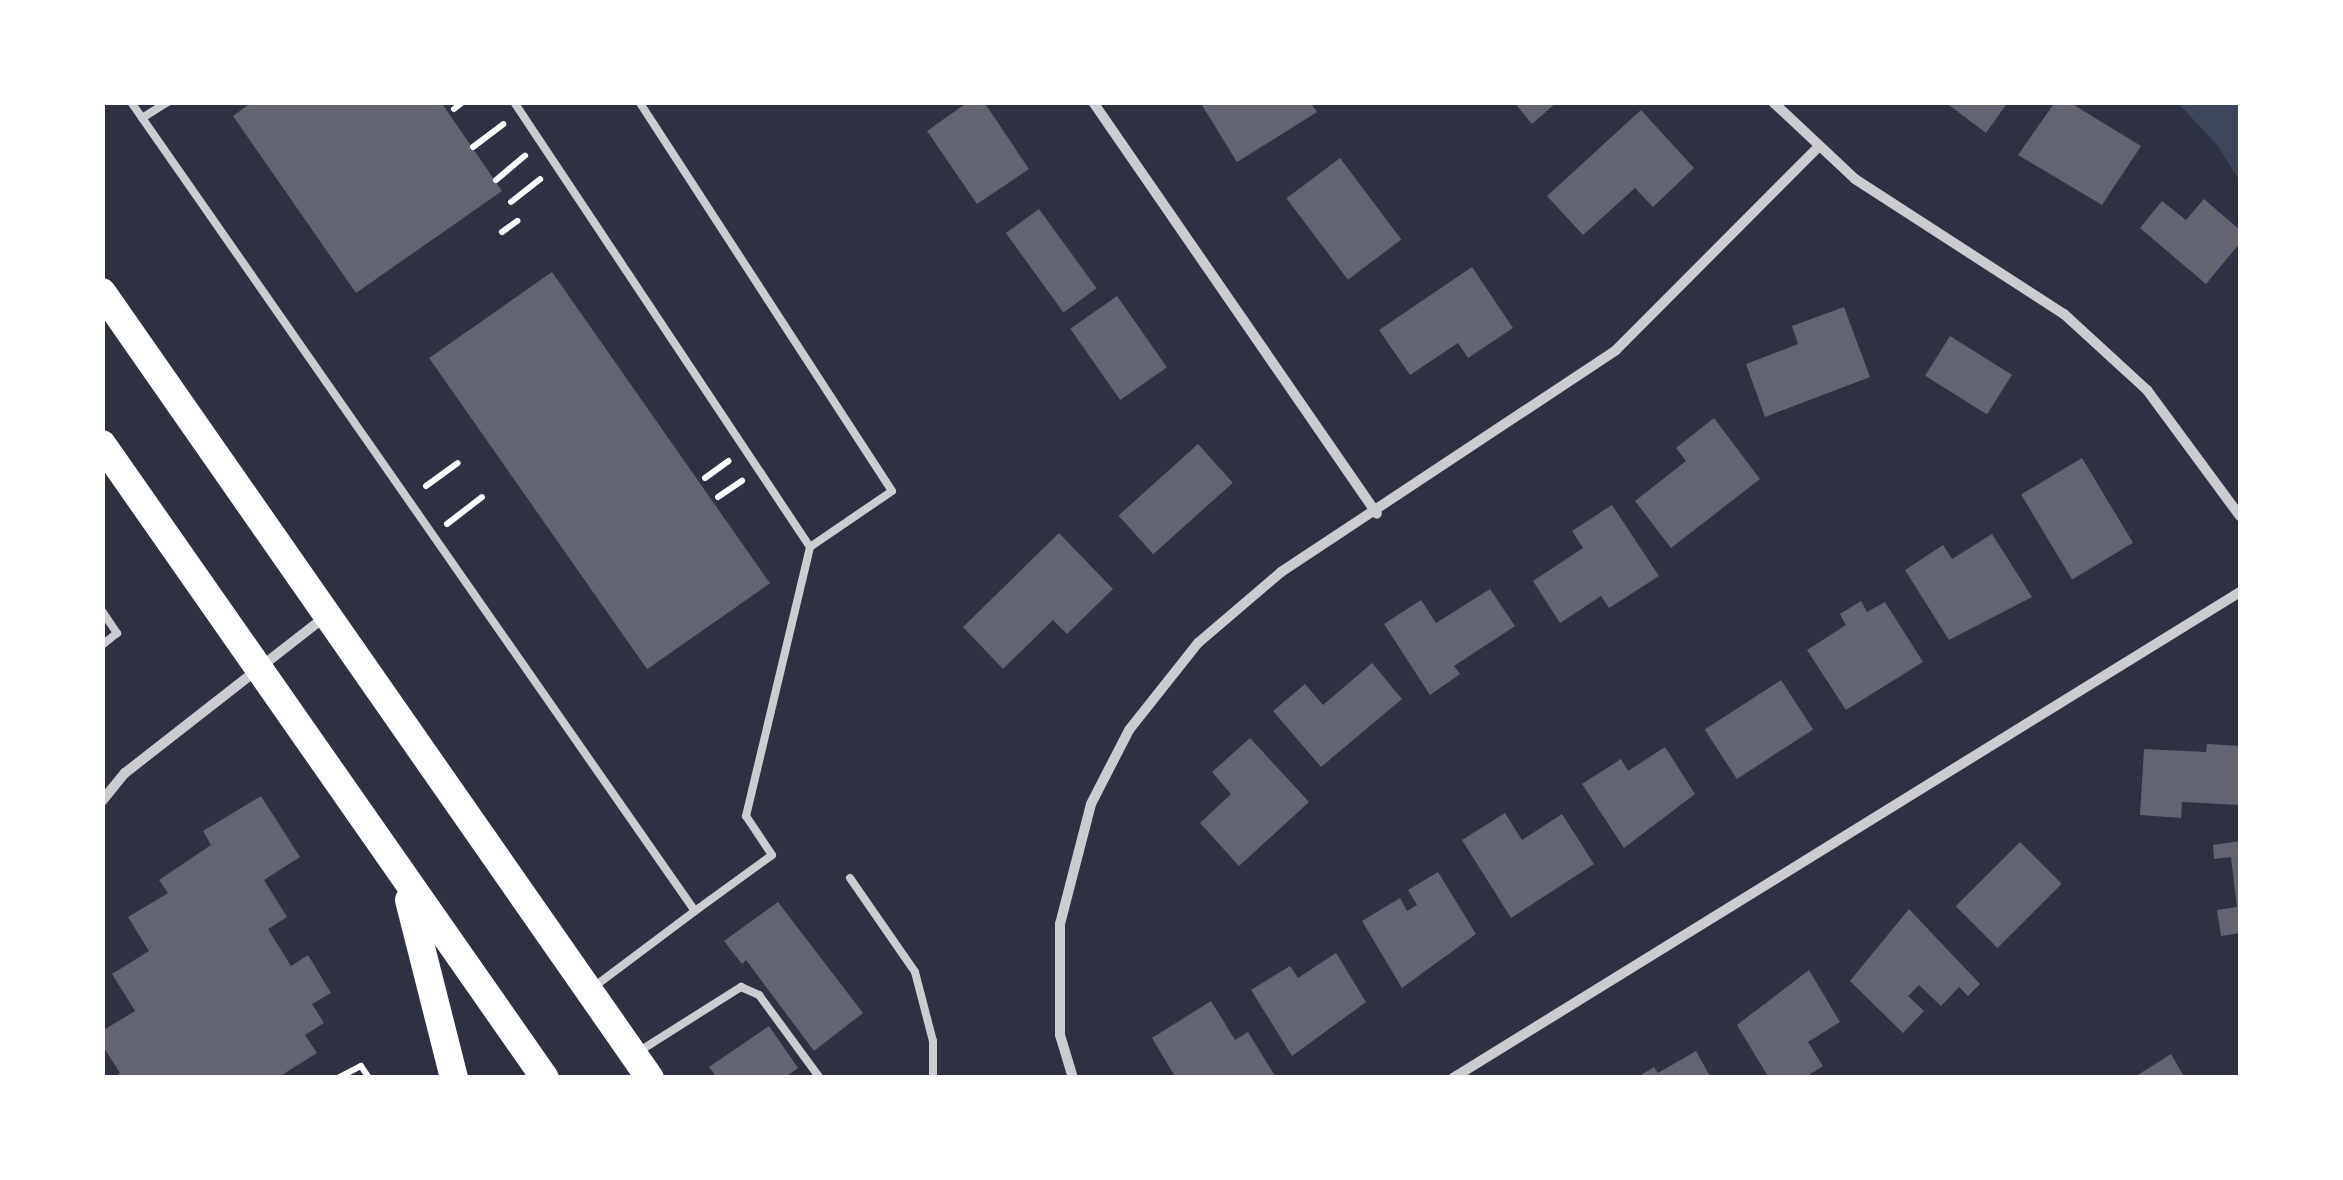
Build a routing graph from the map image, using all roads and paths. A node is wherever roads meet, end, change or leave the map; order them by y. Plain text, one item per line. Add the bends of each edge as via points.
1 (131, 102) edge
2 (168, 102) edge
3 (463, 102) edge
4 (639, 102) edge
5 (1093, 102) edge
6 (1773, 102) edge
7 (517, 107) edge
8 (454, 110) dead end
9 (142, 118) junction
10 (541, 142) junction
11 (1818, 146) junction
12 (473, 148) dead end
13 (557, 166) junction
14 (496, 180) dead end
15 (511, 202) dead end
16 (517, 221) dead end
17 (502, 232) dead end
18 (102, 292) edge
19 (102, 444) edge
20 (458, 464) dead end
21 (482, 497) dead end
22 (408, 499) junction
23 (1377, 514) junction
24 (2240, 516) edge
25 (433, 536) junction
26 (810, 547) junction
27 (2240, 592) edge
28 (102, 611) edge
29 (330, 614) junction
30 (102, 645) edge
31 (257, 668) junction
32 (102, 801) edge
33 (850, 878) dead end
34 (405, 884) junction
35 (695, 911) junction
36 (589, 990) junction
37 (642, 1066) edge
38 (338, 1078) edge
39 (369, 1078) edge
40 (454, 1078) edge
41 (545, 1078) edge
42 (820, 1078) edge
43 (933, 1078) edge
44 (1073, 1078) edge
45 (1453, 1078) edge

1 - 9 lane
2 - 9 lane
3 - 8 path
4 - 26 lane via 892,491
5 - 23 street
6 - 11 street
7 - 10 lane
7 - 12 path
9 - 22 lane
10 - 13 lane
10 - 14 path
11 - 23 street via 1616,350
11 - 24 street via 1856,179 2064,314 2146,390
13 - 15 path
13 - 26 lane
16 - 17 path
18 - 29 highway
19 - 31 highway
20 - 22 path
21 - 25 path
22 - 25 lane
23 - 44 street via 1280,572 1198,643 1130,730 1091,804 1060,924 1060,1035
25 - 35 lane
26 - 35 lane via 746,816 772,855
27 - 45 street
28 - 30 lane via 117,633
29 - 31 street
29 - 36 highway
31 - 32 street via 125,773
31 - 34 highway
33 - 43 lane via 916,972 933,1041
34 - 40 highway
34 - 41 highway
35 - 36 lane
36 - 37 highway
37 - 42 lane via 741,987 759,994
38 - 39 path via 361,1066

